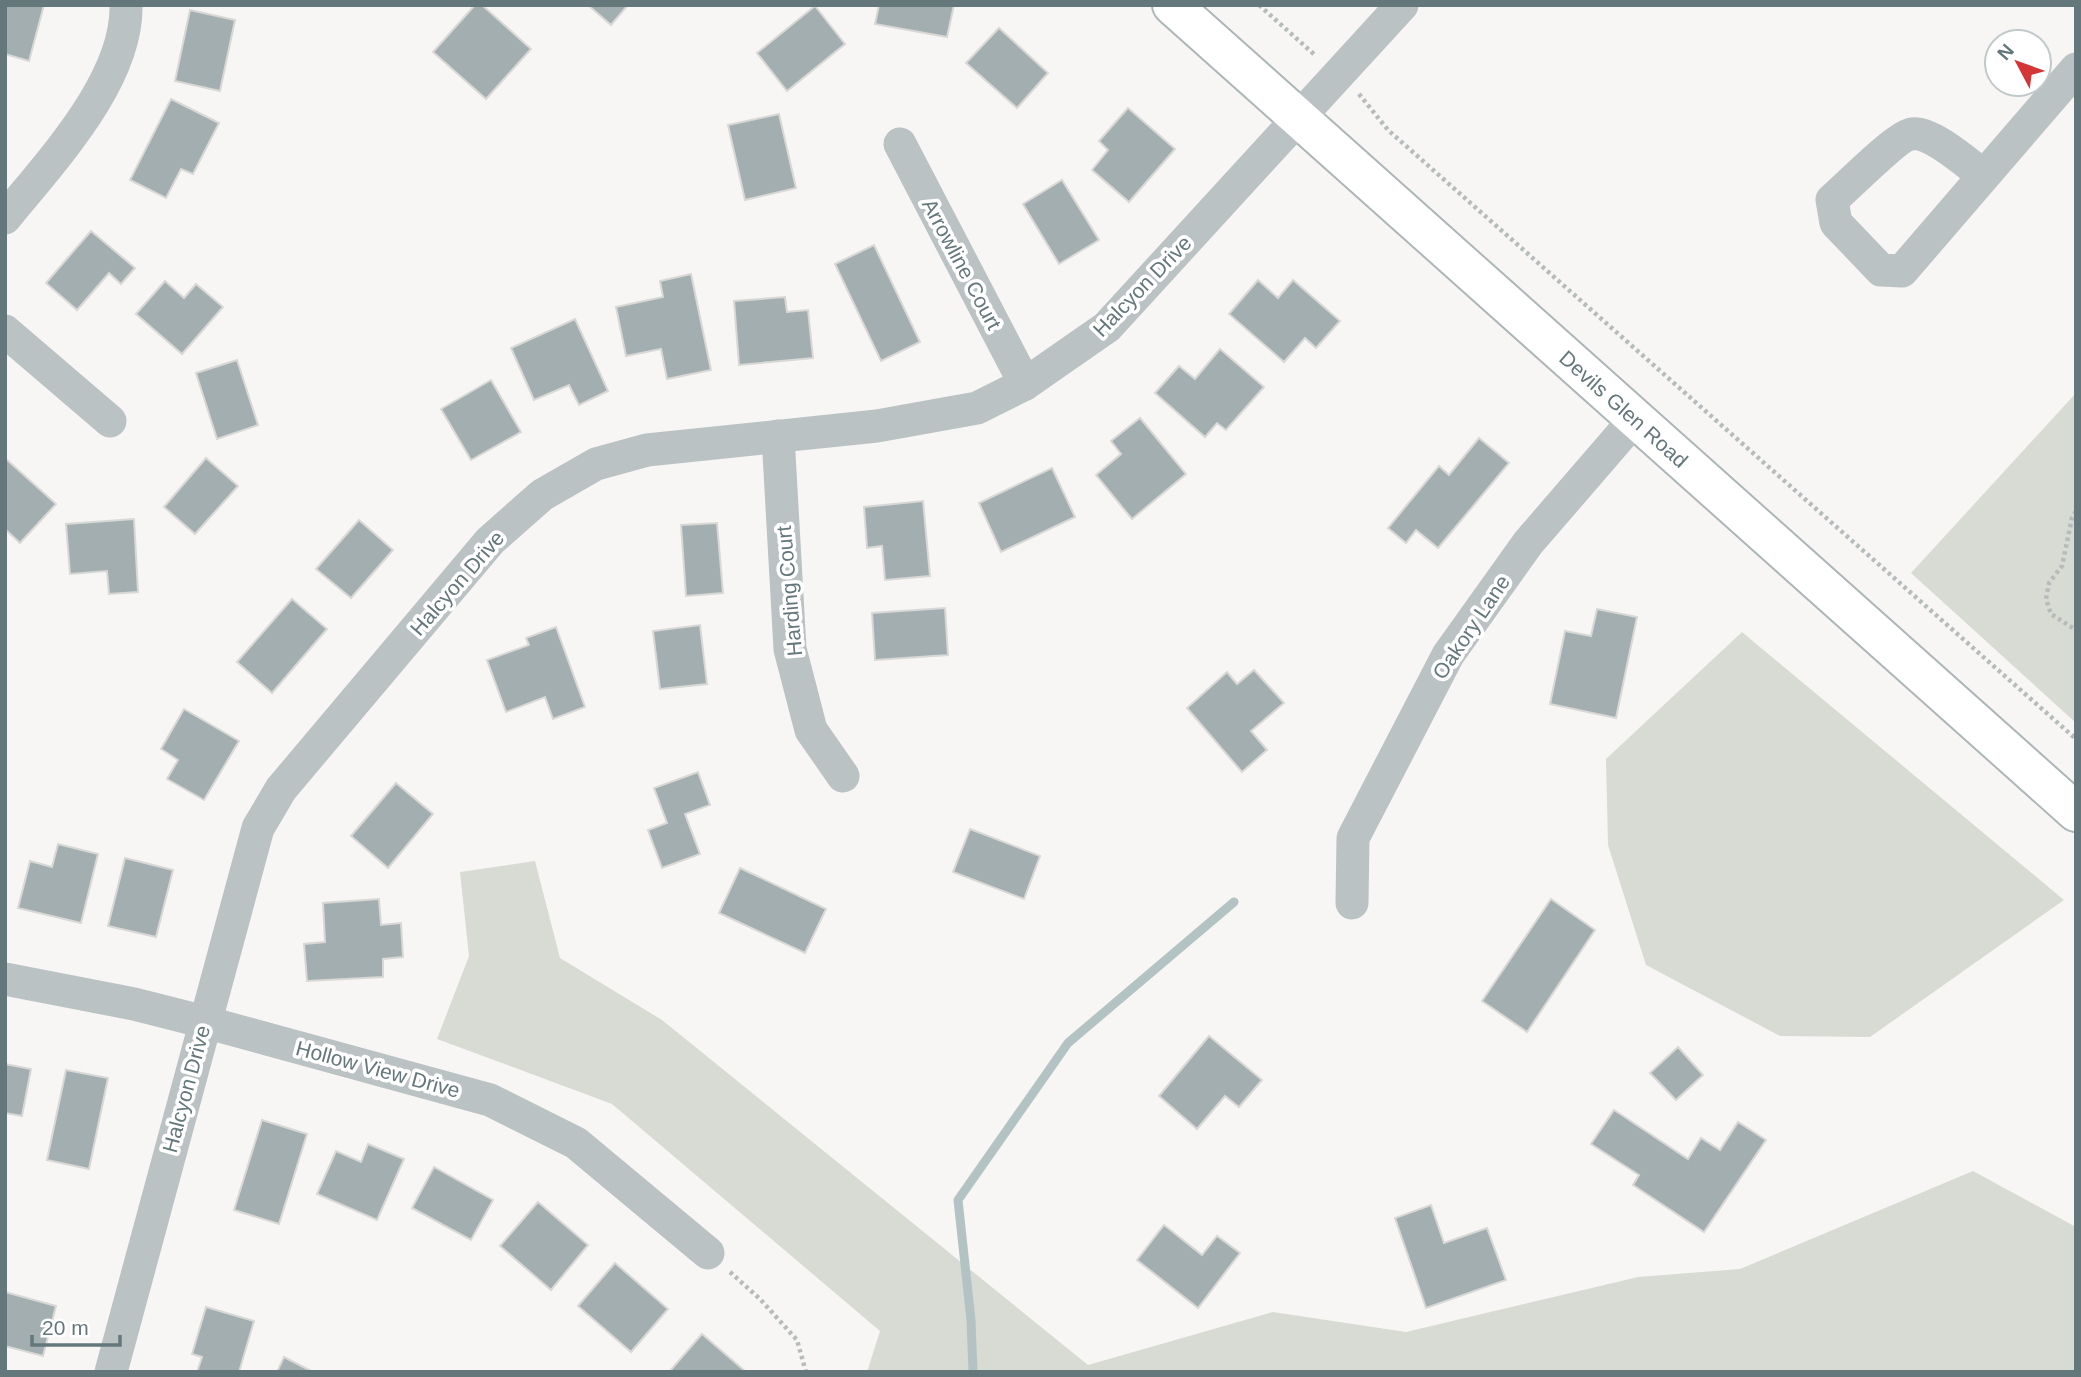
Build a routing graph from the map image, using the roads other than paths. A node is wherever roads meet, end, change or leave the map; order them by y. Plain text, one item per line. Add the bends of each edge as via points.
1 (126, 5) edge
2 (1172, 5) edge
3 (1402, 5) edge
4 (2076, 69) edge
5 (1298, 119) junction
6 (900, 144) dead end
7 (1983, 175) junction
8 (5, 218) edge
9 (5, 331) edge
10 (1025, 384) junction
11 (1635, 419) junction
12 (110, 421) dead end
13 (778, 436) junction
14 (843, 776) dead end
15 (2076, 812) edge
16 (1352, 903) dead end
17 (5, 979) edge
18 (205, 1022) junction
19 (708, 1253) road end
20 (110, 1372) edge

1 - 8 street via 118,54 80,126
2 - 5 main road, Devils Glen Road
3 - 5 street, Halcyon Drive
4 - 7 street
5 - 10 street, Halcyon Drive via 1107,327
5 - 11 main road, Devils Glen Road
6 - 10 street, Arrowline Court
7 - 7 street via 1902,271 1881,270 1836,223 1832,200 1894,142 1913,133 1931,138
9 - 12 street
10 - 13 street, Halcyon Drive via 977,408 877,426
11 - 15 main road, Devils Glen Road
11 - 16 street, Oakory Lane via 1528,543 1448,654 1353,838
13 - 14 street, Harding Court via 790,649 811,730
13 - 18 street, Halcyon Drive via 647,450 596,464 542,495 490,541 281,789 258,828
17 - 18 street, Hollow View Drive
18 - 19 street, Hollow View Drive via 490,1100 576,1143
18 - 20 street, Halcyon Drive

